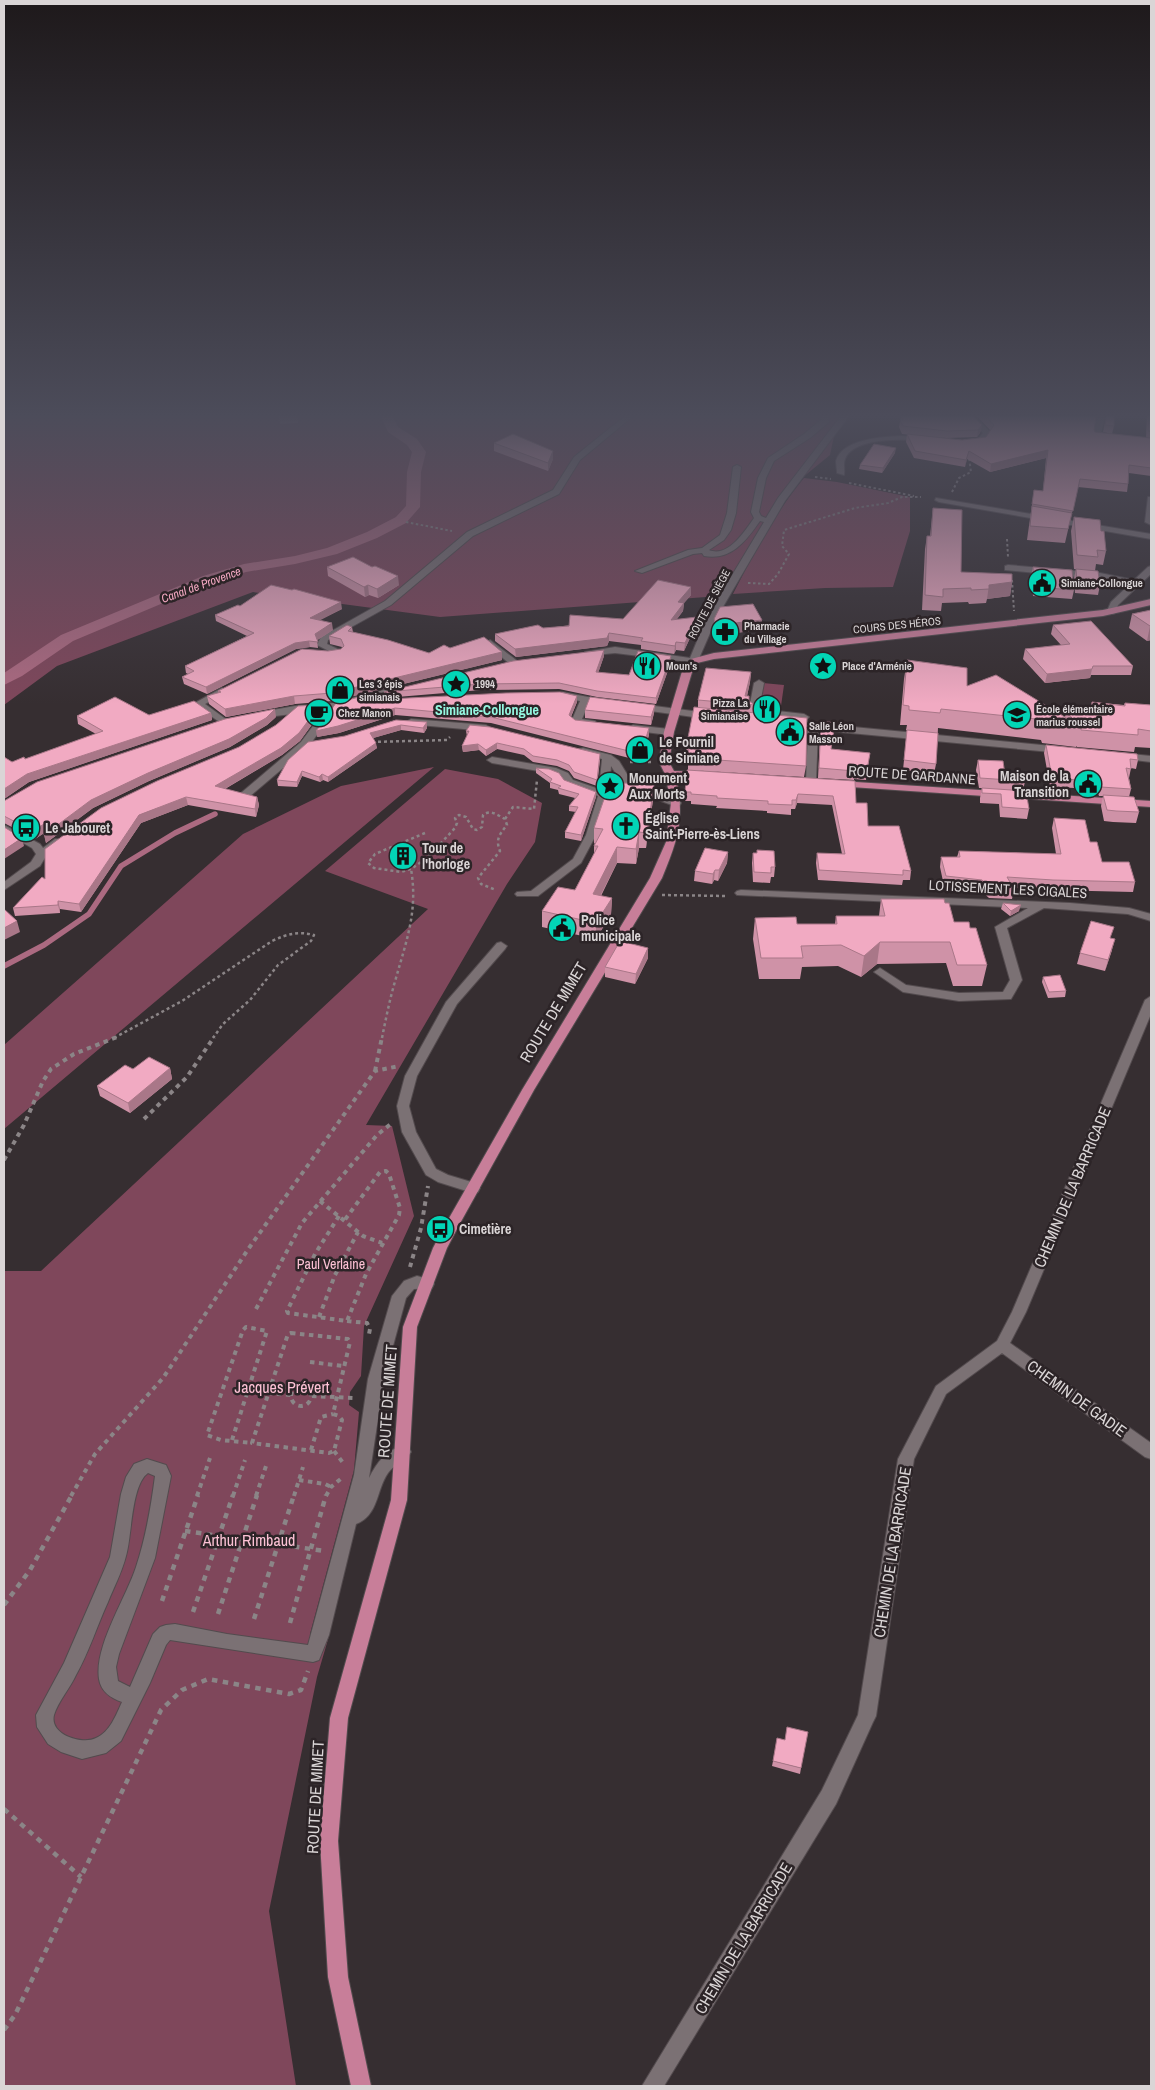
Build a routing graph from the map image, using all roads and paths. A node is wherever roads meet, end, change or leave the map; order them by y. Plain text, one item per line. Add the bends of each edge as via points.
1 (520, 510) edge
2 (731, 510) edge
3 (755, 510) edge
4 (777, 510) edge
5 (849, 510) edge
6 (993, 510) edge
7 (1150, 510) edge
8 (758, 518) junction
9 (406, 522) dead end
10 (768, 522) junction
11 (1151, 523) edge
12 (470, 534) junction
13 (1151, 537) edge
14 (705, 550) junction
15 (1008, 568) dead end
16 (639, 572) dead end
17 (1150, 572) edge
18 (733, 582) junction
19 (1136, 583) junction
20 (1151, 602) edge
21 (1108, 612) junction
22 (490, 643) edge
23 (314, 651) edge
24 (574, 655) edge
25 (694, 661) junction
26 (513, 662) edge
27 (758, 684) dead end
28 (231, 687) edge
29 (409, 687) edge
30 (553, 695) edge
31 (585, 701) junction
32 (351, 702) junction
33 (389, 702) edge
34 (333, 706) junction
35 (295, 708) junction
36 (676, 712) junction
37 (717, 716) edge
38 (250, 717) edge
39 (746, 719) edge
40 (403, 721) edge
41 (223, 722) edge
42 (278, 724) edge
43 (604, 725) edge
44 (456, 726) junction
45 (808, 726) junction
46 (623, 727) edge
47 (497, 730) edge
48 (669, 732) junction
49 (323, 741) edge
50 (305, 744) junction
51 (364, 744) edge
52 (569, 748) edge
53 (1073, 751) edge
54 (1112, 755) edge
55 (1151, 758) edge
56 (492, 760) dead end
57 (611, 760) junction
58 (664, 762) junction
59 (670, 774) junction
60 (718, 776) edge
61 (537, 778) dead end
62 (816, 782) joint
63 (604, 794) junction
64 (245, 795) edge
65 (676, 803) junction
66 (1151, 804) edge
67 (505, 819) junction
68 (4, 828) edge
69 (425, 833) dead end
70 (68, 835) edge
71 (41, 854) junction
72 (411, 869) junction
73 (4, 887) edge
74 (496, 890) dead end
75 (741, 893) joint
76 (520, 894) dead end
77 (645, 895) junction
78 (1042, 905) junction
79 (1151, 918) edge
80 (501, 946) dead end
81 (880, 972) dead end
82 (1151, 1000) edge
83 (419, 1062) junction
84 (375, 1072) junction
85 (405, 1110) junction
86 (144, 1119) dead end
87 (4, 1160) edge
88 (431, 1172) junction
89 (473, 1188) junction
90 (320, 1201) junction
91 (339, 1216) junction
92 (344, 1221) junction
93 (358, 1232) junction
94 (382, 1243) junction
95 (426, 1284) junction
96 (404, 1290) junction
97 (256, 1309) dead end
98 (319, 1317) junction
99 (1002, 1345) junction
100 (310, 1362) dead end
101 (344, 1366) junction
102 (268, 1393) junction
103 (291, 1395) junction
104 (312, 1396) junction
105 (335, 1397) junction
106 (373, 1400) junction
107 (333, 1414) junction
108 (232, 1440) junction
109 (252, 1442) junction
110 (311, 1450) junction
111 (334, 1451) junction
112 (402, 1452) junction
113 (1151, 1452) edge
114 (210, 1458) dead end
115 (245, 1460) dead end
116 (267, 1463) dead end
117 (303, 1467) dead end
118 (299, 1480) junction
119 (331, 1487) junction
120 (349, 1519) junction
121 (185, 1531) junction
122 (219, 1536) junction
123 (243, 1539) junction
124 (278, 1544) junction
125 (311, 1548) junction
126 (340, 1553) junction
127 (162, 1601) dead end
128 (4, 1606) edge
129 (193, 1612) dead end
130 (218, 1614) dead end
131 (254, 1619) dead end
132 (290, 1623) dead end
133 (313, 1654) junction
134 (134, 1697) junction
135 (4, 1809) edge
136 (81, 1877) junction
137 (4, 2030) edge
138 (361, 2086) edge
139 (652, 2086) edge

1 - 12 street
2 - 14 street via 724,535
3 - 8 street
4 - 10 street, ROUTE DE SIÈGE
5 - 18 path via 784,530 782,546 789,554 769,584
6 - 13 street
7 - 11 street
8 - 10 street
8 - 14 street via 734,548 724,555 707,554
9 - 12 path
10 - 18 street, ROUTE DE SIÈGE
12 - 23 street via 388,603 324,639 322,645 338,653
14 - 16 street via 691,552
15 - 19 street via 1100,576
17 - 19 street
18 - 25 street, ROUTE DE SIÈGE via 701,640
19 - 21 street
20 - 21 main road, COURS DES HÉROS
21 - 25 main road, COURS DES HÉROS via 714,656
22 - 26 street
24 - 25 street via 615,650
25 - 36 main road via 686,673
27 - 45 street via 756,712 804,717
28 - 41 street via 198,704
29 - 32 street
30 - 31 street
31 - 36 street
31 - 43 street via 576,722
32 - 33 street
32 - 34 street
34 - 35 street
34 - 50 street
35 - 38 street
35 - 42 street
36 - 37 street
36 - 48 main road
39 - 45 street
40 - 44 street
44 - 47 street
44 - 51 path via 447,740
45 - 53 street
45 - 62 street
46 - 48 street
48 - 58 main road
49 - 50 street
50 - 64 street
52 - 57 street
54 - 55 street
56 - 63 street via 552,770 569,782
57 - 58 path
57 - 63 street
57 - 65 street via 629,786
58 - 59 main road, ROUTE DE MIMET
59 - 60 main road
59 - 65 main road, ROUTE DE MIMET
61 - 67 path via 534,809 513,807
62 - 66 main road, ROUTE DE GARDANNE
63 - 76 street via 591,834 577,861 534,894
65 - 77 main road, ROUTE DE MIMET via 672,842
67 - 72 path via 487,812 483,815 482,828 477,830 466,817 459,815 455,818 455,828 434,852
67 - 74 path via 507,825 496,843 500,851 497,858 478,878 481,884
68 - 71 street via 36,846
69 - 72 path via 375,854 368,863 374,868 401,872
70 - 71 street
71 - 73 street via 36,864
72 - 84 path via 415,912 392,992
75 - 77 path via 734,896
75 - 78 street, LOTISSEMENT LES CIGALES
77 - 89 main road, ROUTE DE MIMET
78 - 79 street, LOTISSEMENT LES CIGALES via 1129,911
78 - 81 street via 1001,927 1016,980 1007,996 959,997 902,988
80 - 83 street via 452,1002
82 - 99 street, CHEMIN DE LA BARRICADE via 1019,1312
83 - 84 path
83 - 85 street via 411,1076
84 - 128 path via 249,1248 163,1378 95,1454 30,1570
85 - 88 street via 409,1132
85 - 90 path via 378,1135
86 - 87 path via 187,1077 223,1024 250,1000 278,965 311,942 314,935 299,931 286,934 255,950 156,1017 70,1056 52,1068 41,1082 35,1102
88 - 89 street
88 - 96 path via 422,1228
89 - 95 main road, ROUTE DE MIMET via 440,1248
90 - 91 path
90 - 97 path via 302,1223
91 - 92 path
91 - 98 path via 315,1254 287,1311 288,1314
92 - 93 path
92 - 94 path via 380,1172 386,1171 400,1208
93 - 94 path
93 - 98 path via 335,1275
94 - 98 path via 346,1321
95 - 96 street via 417,1282
95 - 112 main road, ROUTE DE MIMET via 410,1327
96 - 106 street via 399,1296
99 - 113 street, CHEMIN DE GADIE
99 - 139 street, CHEMIN DE LA BARRICADE via 941,1390 906,1459 867,1716 829,1797
100 - 101 path
101 - 102 path via 348,1339 288,1334
101 - 105 path
102 - 103 path
102 - 109 path
103 - 104 path via 301,1388 310,1390
103 - 104 path via 293,1403 299,1405
104 - 105 path
105 - 106 path
105 - 107 path
106 - 120 street via 362,1475
107 - 110 path via 321,1417
107 - 111 path via 342,1420
108 - 108 path via 207,1435 242,1330 246,1327 264,1329 267,1331
108 - 109 path
109 - 110 path
110 - 111 path
111 - 119 path via 344,1462 346,1471
112 - 120 street via 386,1461 366,1508 361,1515
112 - 138 main road, ROUTE DE MIMET via 398,1500 339,1718 329,1841 338,1977
114 - 121 path
115 - 122 path
116 - 123 path
117 - 118 path
118 - 119 path
118 - 124 path
119 - 125 path
120 - 126 street
121 - 122 path
121 - 127 path
122 - 123 path
122 - 129 path
123 - 124 path
123 - 130 path
124 - 125 path
124 - 131 path
125 - 126 path
125 - 132 path
126 - 133 street
133 - 134 street via 166,1633 159,1640
133 - 136 path via 300,1690 289,1694 208,1679 182,1690 161,1710
134 - 134 street via 115,1735 100,1747 82,1750 67,1746 54,1738 46,1727 44,1715 71,1668 118,1557 134,1477 140,1469 154,1467 163,1476 150,1549 108,1663 108,1680 113,1689 119,1694
135 - 136 path
136 - 137 path

